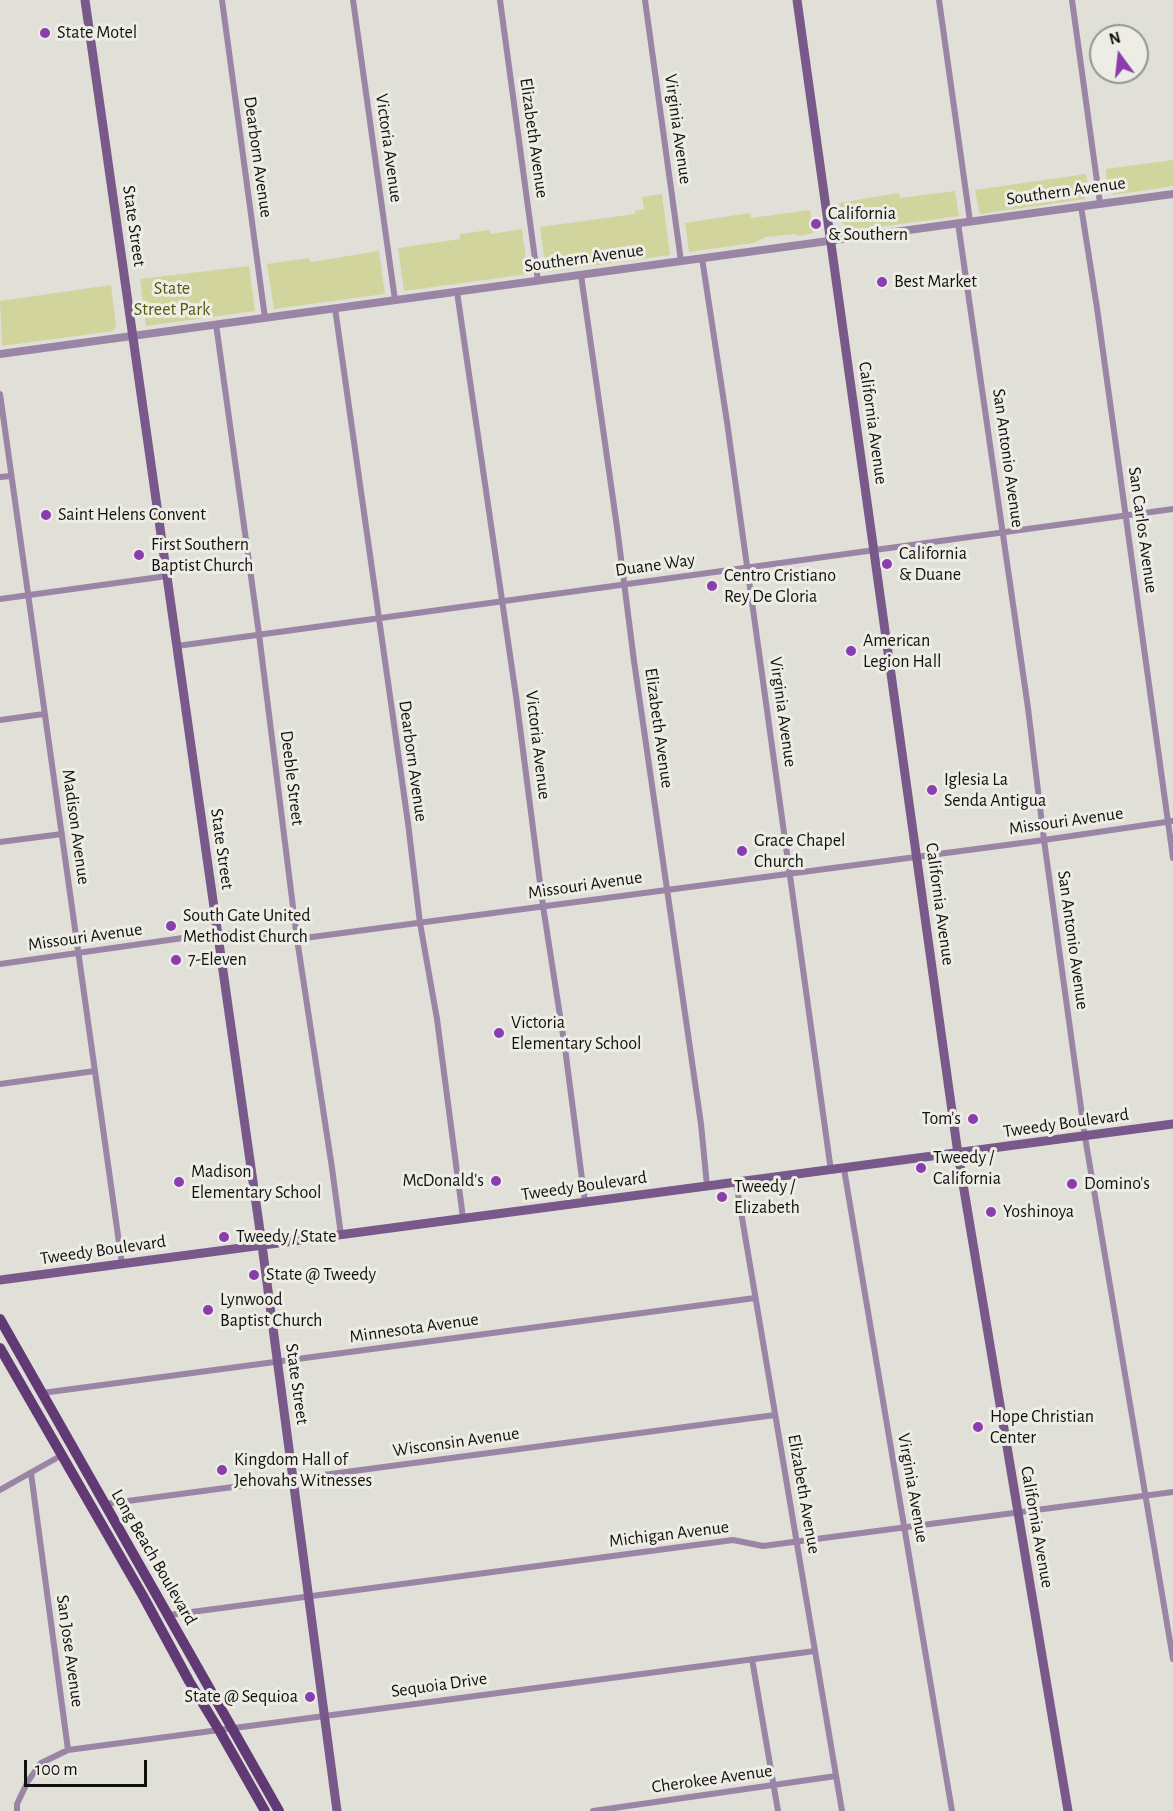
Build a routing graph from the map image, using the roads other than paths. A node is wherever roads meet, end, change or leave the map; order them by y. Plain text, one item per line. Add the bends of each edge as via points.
1 (85, 0) edge
2 (222, 0) edge
3 (353, 0) edge
4 (500, 0) edge
5 (645, 0) edge
6 (796, 0) edge
7 (939, 0) edge
8 (1072, 0) edge
9 (1173, 194) edge
10 (1100, 203) junction
11 (1081, 206) junction
12 (970, 221) junction
13 (958, 223) junction
14 (830, 241) junction
15 (702, 258) junction
16 (681, 261) junction
17 (581, 275) junction
18 (538, 281) junction
19 (457, 292) junction
20 (395, 300) junction
21 (335, 308) junction
22 (265, 318) junction
23 (216, 324) junction
24 (133, 335) junction
25 (0, 354) edge
26 (0, 394) edge
27 (11, 476) junction
28 (0, 477) edge
29 (1173, 509) edge
30 (1126, 516) junction
31 (1003, 533) junction
32 (874, 550) junction
33 (747, 568) junction
34 (167, 576) junction
35 (623, 585) junction
36 (28, 595) junction
37 (0, 599) edge
38 (503, 601) junction
39 (379, 618) junction
40 (259, 634) junction
41 (177, 646) junction
42 (44, 714) junction
43 (0, 720) edge
44 (1170, 821) edge
45 (62, 834) junction
46 (1044, 840) junction
47 (0, 842) edge
48 (917, 856) junction
49 (1173, 858) edge
50 (790, 873) junction
51 (668, 889) junction
52 (543, 906) junction
53 (420, 923) junction
54 (218, 933) junction
55 (297, 939) junction
56 (78, 954) junction
57 (0, 964) edge
58 (95, 1071) junction
59 (0, 1084) edge
60 (1173, 1125) edge
61 (1085, 1137) junction
62 (958, 1154) junction
63 (844, 1169) junction
64 (831, 1171) junction
65 (736, 1182) junction
66 (707, 1186) junction
67 (585, 1203) junction
68 (462, 1218) junction
69 (341, 1235) junction
70 (262, 1245) junction
71 (122, 1264) junction
72 (0, 1281) edge
73 (756, 1298) junction
74 (0, 1319) edge
75 (0, 1348) edge
76 (277, 1362) junction
77 (41, 1393) junction
78 (775, 1415) junction
79 (62, 1455) junction
80 (31, 1473) junction
81 (72, 1473) junction
82 (293, 1479) junction
83 (0, 1490) edge
84 (1173, 1492) edge
85 (1146, 1495) junction
86 (105, 1504) junction
87 (1017, 1512) junction
88 (904, 1527) junction
89 (796, 1541) junction
90 (308, 1596) junction
91 (169, 1615) junction
92 (815, 1651) junction
93 (752, 1659) junction
94 (1173, 1659) edge
95 (324, 1716) junction
96 (232, 1728) junction
97 (219, 1730) junction
98 (68, 1750) junction
99 (836, 1776) junction
100 (774, 1785) junction
101 (17, 1811) edge
102 (265, 1811) edge
103 (279, 1811) edge
104 (337, 1811) edge
105 (593, 1811) edge
106 (778, 1811) edge
107 (842, 1811) edge
108 (952, 1811) edge
109 (1068, 1811) edge

1 - 24 main road, State Street
2 - 22 street, Dearborn Avenue
3 - 20 street, Victoria Avenue
4 - 18 street, Elizabeth Avenue
5 - 16 street, Virginia Avenue
6 - 14 main road, California Avenue
7 - 12 street
8 - 10 street
9 - 10 street, Southern Avenue
10 - 11 street, Southern Avenue
11 - 12 street, Southern Avenue
11 - 30 street, San Carlos Avenue
12 - 13 street, Southern Avenue
13 - 14 street, Southern Avenue
13 - 31 street, San Antonio Avenue
14 - 15 street, Southern Avenue
14 - 32 main road, California Avenue
15 - 16 street, Southern Avenue
15 - 33 street, Virginia Avenue
16 - 17 street, Southern Avenue
17 - 18 street, Southern Avenue
17 - 35 street, Elizabeth Avenue
18 - 19 street, Southern Avenue
19 - 20 street, Southern Avenue
19 - 38 street, Victoria Avenue
20 - 21 street, Southern Avenue
21 - 22 street, Southern Avenue
21 - 39 street, Dearborn Avenue
22 - 23 street, Southern Avenue
23 - 24 street, Southern Avenue
23 - 40 street, Deeble Street
24 - 25 street, Southern Avenue
24 - 34 main road, State Street
26 - 27 street, Madison Avenue
27 - 28 street
27 - 36 street, Madison Avenue
29 - 30 street, Duane Way
30 - 31 street, Duane Way
30 - 44 street, San Carlos Avenue
31 - 32 street, Duane Way
31 - 46 street, San Antonio Avenue
32 - 33 street, Duane Way
32 - 48 main road, California Avenue
33 - 35 street, Duane Way
33 - 50 street, Virginia Avenue
34 - 36 street
34 - 41 main road, State Street
35 - 38 street, Duane Way
35 - 51 street, Elizabeth Avenue
36 - 37 street
36 - 42 street, Madison Avenue
38 - 39 street, Duane Way
38 - 52 street, Victoria Avenue
39 - 40 street, Duane Way
39 - 53 street, Dearborn Avenue
40 - 41 street, Duane Way
40 - 55 street, Deeble Street
41 - 54 main road, State Street
42 - 43 street
42 - 45 street, Madison Avenue
44 - 46 street, Missouri Avenue
44 - 49 street, San Carlos Avenue
45 - 47 street
45 - 56 street, Madison Avenue
46 - 48 street, Missouri Avenue
46 - 61 street, San Antonio Avenue
48 - 50 street, Missouri Avenue
48 - 62 main road, California Avenue
50 - 51 street, Missouri Avenue
50 - 64 street, Virginia Avenue
51 - 52 street, Missouri Avenue
51 - 66 street, Elizabeth Avenue
52 - 53 street, Missouri Avenue
52 - 67 street, Victoria Avenue
53 - 55 street, Missouri Avenue
53 - 68 street, Dearborn Avenue via 434,1000
54 - 55 street, Missouri Avenue
54 - 56 street, Missouri Avenue
54 - 70 main road, State Street
55 - 69 street, Deeble Street
56 - 57 street, Missouri Avenue
56 - 58 street, Madison Avenue
58 - 59 street
58 - 71 street, Madison Avenue
60 - 61 main road, Tweedy Boulevard
61 - 62 main road, Tweedy Boulevard
61 - 85 street, San Antonio Avenue
62 - 63 main road, Tweedy Boulevard
62 - 87 main road, California Avenue
63 - 64 main road, Tweedy Boulevard
63 - 88 street, Virginia Avenue
64 - 65 main road, Tweedy Boulevard
65 - 66 main road, Tweedy Boulevard
65 - 73 street, Elizabeth Avenue
66 - 67 main road, Tweedy Boulevard
67 - 68 main road, Tweedy Boulevard
68 - 69 main road, Tweedy Boulevard
69 - 70 main road, Tweedy Boulevard
70 - 71 main road, Tweedy Boulevard
70 - 76 main road, State Street
71 - 72 main road, Tweedy Boulevard
73 - 76 street, Minnesota Avenue
73 - 78 street, Elizabeth Avenue
74 - 77 main road, Long Beach Boulevard
75 - 79 main road, Long Beach Boulevard
76 - 77 street, Minnesota Avenue
76 - 82 main road, State Street
77 - 86 main road, Long Beach Boulevard
78 - 82 street, Wisconsin Avenue
78 - 89 street, Elizabeth Avenue
79 - 80 street
79 - 81 main road, Long Beach Boulevard
80 - 83 street
80 - 98 street, San Jose Avenue
81 - 86 main road via 81,1475 97,1502
81 - 97 main road, Long Beach Boulevard
82 - 86 street, Wisconsin Avenue
82 - 90 main road, State Street
84 - 85 street, Michigan Avenue
85 - 87 street, Michigan Avenue
85 - 94 street, San Antonio Avenue
86 - 91 main road, Long Beach Boulevard
87 - 88 street, Michigan Avenue
87 - 109 main road, California Avenue
88 - 89 street, Michigan Avenue
88 - 108 street, Virginia Avenue
89 - 90 street, Michigan Avenue via 763,1546 733,1540
89 - 92 street, Elizabeth Avenue
90 - 91 street, Michigan Avenue
90 - 95 main road, State Street
91 - 96 main road, Long Beach Boulevard
92 - 93 street, Sequoia Drive
92 - 99 street, Elizabeth Avenue
93 - 95 street, Sequoia Drive
93 - 100 street
95 - 96 street, Sequoia Drive
95 - 104 main road, State Street
96 - 97 street, Sequoia Drive
96 - 103 main road, Long Beach Boulevard
97 - 98 street, Sequoia Drive
97 - 102 main road, Long Beach Boulevard
98 - 101 street via 41,1764 28,1780
99 - 100 street, Cherokee Avenue
99 - 107 street, Elizabeth Avenue
100 - 105 street, Cherokee Avenue
100 - 106 street

